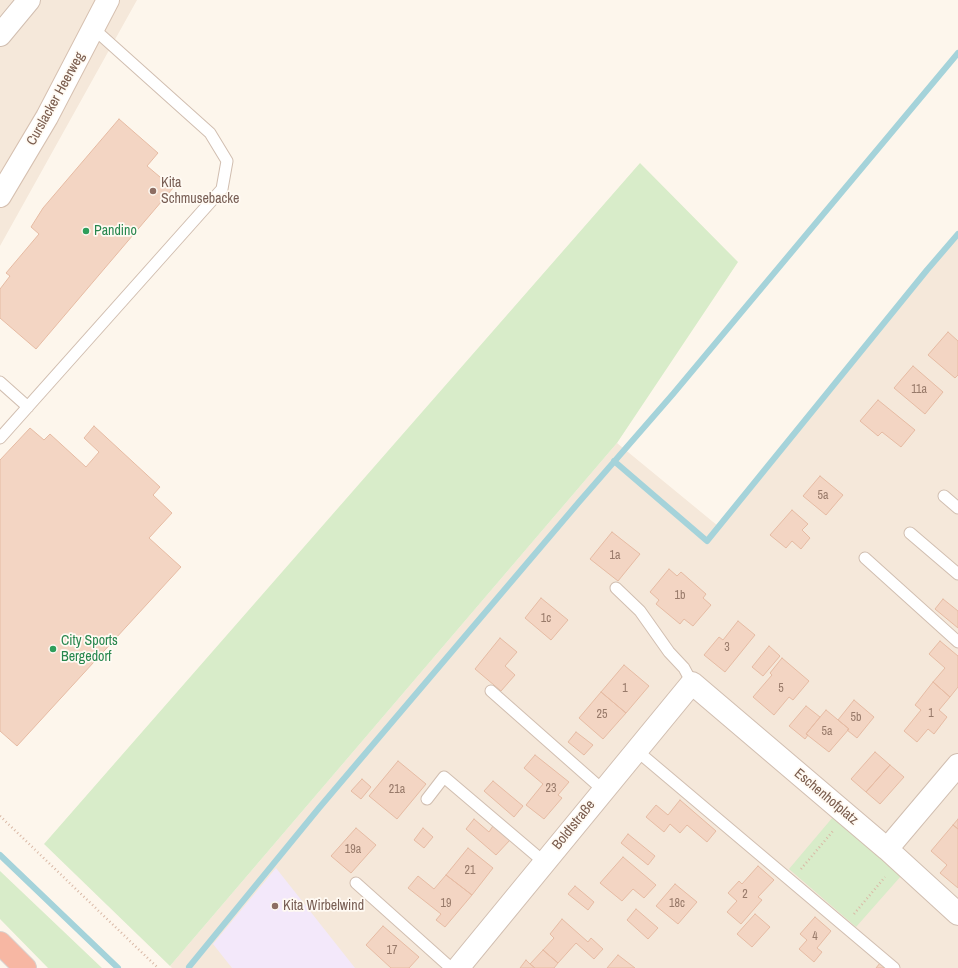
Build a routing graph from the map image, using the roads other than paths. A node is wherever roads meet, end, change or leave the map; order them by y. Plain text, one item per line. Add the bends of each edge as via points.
1 (29, 0) edge
2 (108, 0) edge
3 (94, 29) junction
4 (0, 35) edge
5 (0, 196) edge
6 (0, 382) edge
7 (28, 407) junction
8 (0, 438) edge
9 (944, 496) dead end
10 (958, 508) edge
11 (910, 533) dead end
12 (865, 558) dead end
13 (958, 574) edge
14 (616, 588) dead end
15 (958, 642) edge
16 (692, 683) junction
17 (491, 692) dead end
18 (636, 750) junction
19 (957, 767) edge
20 (603, 790) junction
21 (427, 799) dead end
22 (894, 854) junction
23 (544, 862) junction
24 (356, 884) dead end
25 (958, 914) edge
26 (0, 943) edge
27 (459, 967) edge
28 (25, 968) edge
29 (894, 968) edge

1 - 4 street
2 - 3 street, Curslacker Heerweg
3 - 5 street, Curslacker Heerweg
3 - 7 lane via 210,133 227,161 222,189
6 - 7 lane
7 - 8 lane
9 - 10 lane
11 - 13 lane
12 - 15 lane
14 - 16 lane via 640,611 669,652 684,668
16 - 18 street, Boldtstraße
16 - 22 street, Eschenhofplatz
17 - 20 lane
18 - 20 street, Boldtstraße
18 - 29 lane
19 - 22 street
20 - 23 street, Boldtstraße
21 - 23 lane via 444,777
22 - 25 street, Eschenhofplatz
23 - 27 street, Boldtstraße
24 - 27 lane
26 - 28 highway

